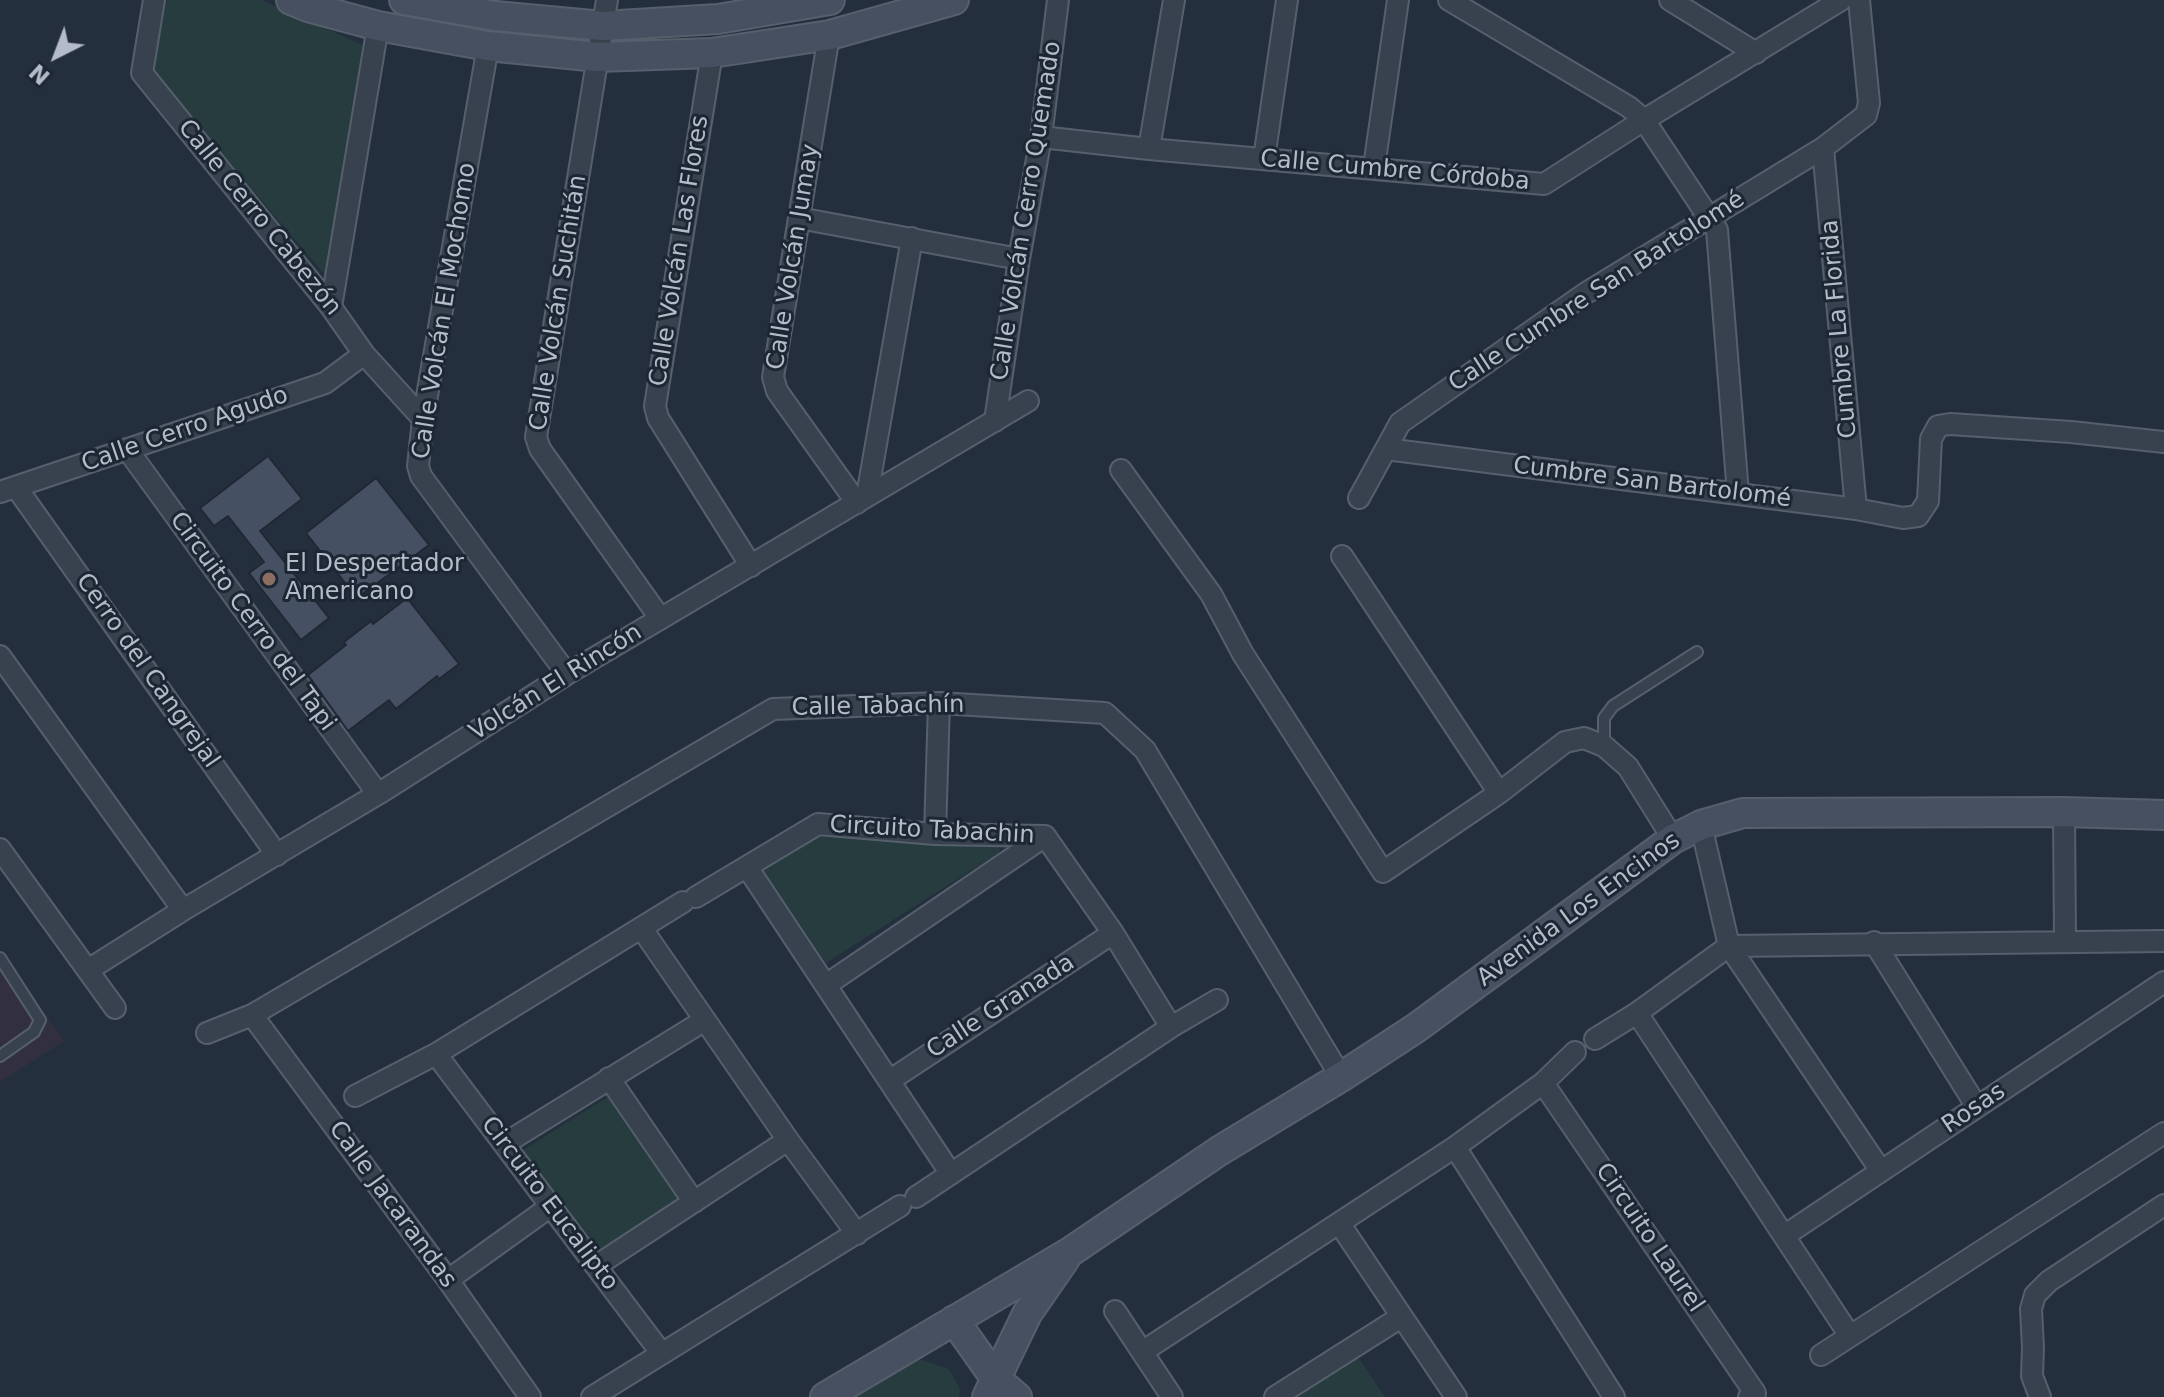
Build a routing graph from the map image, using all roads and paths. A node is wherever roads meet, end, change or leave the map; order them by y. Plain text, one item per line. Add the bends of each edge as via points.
1 (154, 0) edge
2 (291, 0) edge
3 (404, 0) edge
4 (830, 0) edge
5 (954, 0) edge
6 (1058, 0) edge
7 (1174, 0) edge
8 (1287, 0) edge
9 (1398, 0) edge
10 (1449, 0) edge
11 (1670, 0) edge
12 (1841, 0) edge
13 (1859, 0) edge
14 (497, 8) edge
15 (720, 10) edge
16 (605, 13) edge
17 (378, 26) junction
18 (829, 35) junction
19 (488, 46) junction
20 (712, 53) junction
21 (1756, 53) junction
22 (598, 57) junction
23 (1644, 120) junction
24 (1041, 137) junction
25 (1823, 148) junction
26 (1149, 149) junction
27 (1264, 159) junction
28 (1374, 167) junction
29 (1708, 217) junction
30 (799, 218) junction
31 (912, 238) junction
32 (1019, 259) junction
33 (331, 307) junction
34 (364, 354) junction
35 (1028, 401) dead end
36 (423, 419) junction
37 (995, 421) junction
38 (2164, 442) edge
39 (127, 449) junction
40 (1386, 449) junction
41 (1121, 470) dead end
42 (8, 490) edge
43 (1738, 494) junction
44 (1359, 498) dead end
45 (862, 500) junction
46 (1856, 509) junction
47 (1342, 556) dead end
48 (751, 566) junction
49 (660, 618) junction
50 (1697, 652) dead end
51 (0, 656) edge
52 (567, 674) junction
53 (939, 703) junction
54 (1604, 746) junction
55 (1499, 793) junction
56 (378, 794) junction
57 (2064, 812) junction
58 (2164, 815) edge
59 (1701, 825) junction
60 (935, 834) junction
61 (1045, 836) junction
62 (1673, 839) junction
63 (0, 849) edge
64 (277, 855) junction
65 (747, 867) junction
66 (183, 910) junction
67 (642, 929) junction
68 (1113, 933) junction
69 (2065, 941) junction
70 (2164, 941) edge
71 (1874, 942) junction
72 (1729, 946) junction
73 (0, 958) edge
74 (88, 970) junction
75 (2164, 982) edge
76 (826, 985) junction
77 (1217, 1000) dead end
78 (115, 1008) dead end
79 (1637, 1013) junction
80 (252, 1015) junction
81 (705, 1020) junction
82 (1171, 1027) junction
83 (207, 1033) dead end
84 (1595, 1039) dead end
85 (1575, 1052) dead end
86 (436, 1054) junction
87 (0, 1056) edge
88 (1341, 1077) junction
89 (609, 1078) junction
90 (889, 1081) junction
91 (1543, 1083) junction
92 (355, 1096) dead end
93 (1977, 1107) junction
94 (2164, 1133) edge
95 (788, 1140) junction
96 (504, 1144) junction
97 (1455, 1147) junction
98 (1881, 1171) junction
99 (951, 1174) junction
100 (694, 1202) junction
101 (2164, 1205) edge
102 (551, 1206) junction
103 (1339, 1223) junction
104 (857, 1234) junction
105 (1784, 1236) junction
106 (1070, 1252) junction
107 (596, 1266) junction
108 (448, 1280) junction
109 (1115, 1311) dead end
110 (1401, 1317) junction
111 (954, 1320) junction
112 (1850, 1336) junction
113 (1142, 1352) junction
114 (662, 1354) junction
115 (1821, 1355) dead end
116 (991, 1387) edge
117 (1752, 1395) edge
118 (530, 1397) edge
119 (592, 1397) edge
120 (825, 1397) edge
121 (1017, 1397) edge
122 (1172, 1397) edge
123 (1275, 1397) edge
124 (1456, 1397) edge
125 (1614, 1397) edge
126 (2040, 1397) edge

1 - 33 street, Calle Cerro Cabezón via 142,73
2 - 17 street
3 - 14 street
4 - 15 street
5 - 18 street
6 - 24 street, Calle Volcán Cerro Quemado
7 - 26 street
8 - 27 street
9 - 28 street
10 - 23 street
11 - 21 street
12 - 21 street, Calle Cumbre Córdoba
13 - 25 street, Calle Cumbre San Bartolomé via 1869,103 1866,115
14 - 16 street
15 - 16 street
16 - 22 street, Calle Volcán Suchitán
17 - 19 street
17 - 33 street
18 - 20 street
18 - 30 street, Calle Volcán Jumay
19 - 22 street
19 - 36 street, Calle Volcán El Mochomo
20 - 22 street
20 - 48 street, Calle Volcán Las Flores via 655,406
21 - 23 street, Calle Cumbre Córdoba
22 - 49 street, Calle Volcán Suchitán via 536,437
23 - 28 street, Calle Cumbre Córdoba via 1544,184
23 - 29 street
24 - 26 street, Calle Cumbre Córdoba
24 - 32 street, Calle Volcán Cerro Quemado
25 - 29 street, Calle Cumbre San Bartolomé
25 - 46 street, Cumbre La Florida
26 - 27 street, Calle Cumbre Córdoba
27 - 28 street, Calle Cumbre Córdoba
29 - 40 street, Calle Cumbre San Bartolomé via 1586,293 1400,423
29 - 43 street via 1717,230
30 - 31 street
30 - 45 street, Calle Volcán Jumay via 773,377 777,391
31 - 32 street
31 - 45 street
32 - 37 street, Calle Volcán Cerro Quemado
33 - 34 street, Calle Cerro Cabezón
34 - 36 street, Calle Cerro Cabezón
34 - 39 street, Calle Cerro Agudo via 325,383
35 - 37 street, Volcán El Rincón
36 - 52 street, Calle Volcán El Mochomo via 421,476
37 - 45 street, Volcán El Rincón
38 - 46 street, Cumbre San Bartolomé via 1938,426 1931,439 1928,501 1918,516
39 - 42 street, Calle Cerro Agudo
39 - 56 street, Circuito Cerro del Tapi
40 - 43 street, Cumbre San Bartolomé
40 - 44 street, Calle Cumbre San Bartolomé
41 - 55 street via 1211,594 1243,654 1383,872
42 - 64 street, Cerro del Cangrejal
43 - 46 street, Cumbre San Bartolomé
45 - 48 street, Volcán El Rincón
47 - 55 street
48 - 49 street, Volcán El Rincón
49 - 52 street, Volcán El Rincón
50 - 54 lane via 1613,706 1604,718
51 - 66 street
52 - 56 street, Volcán El Rincón
53 - 60 street
53 - 80 street, Calle Tabachín via 773,709
53 - 88 street, Calle Tabachín via 1105,713 1145,750
54 - 55 street via 1584,738 1565,742
54 - 62 street via 1628,767
56 - 64 street, Volcán El Rincón
57 - 58 street, Avenida Los Encinos
57 - 59 street, Avenida Los Encinos via 1743,813
57 - 69 street
59 - 62 street, Avenida Los Encinos
59 - 72 street
60 - 61 street, Circuito Tabachin
60 - 65 street, Circuito Tabachin via 818,824
61 - 68 street, Circuito Tabachin
61 - 76 street
62 - 88 street, Avenida Los Encinos
63 - 74 street
64 - 66 street, Volcán El Rincón
65 - 67 street, Circuito Tabachin
65 - 76 street
66 - 74 street, Volcán El Rincón
67 - 81 street
67 - 86 street
68 - 82 street, Circuito Tabachin
68 - 90 street, Calle Granada
69 - 70 street
69 - 71 street
71 - 72 street
71 - 93 street
72 - 79 street
72 - 98 street
73 - 87 lane via 40,1020 34,1032
74 - 78 street
75 - 93 street, Rosas
76 - 90 street
77 - 82 street
79 - 84 street
79 - 105 street
80 - 83 street, Calle Tabachín
80 - 108 street, Calle Jacarandas
81 - 89 street
81 - 95 street
82 - 99 street
85 - 91 street
86 - 92 street
86 - 96 street, Circuito Eucalipto
88 - 106 street, Avenida Los Encinos via 1219,1151
89 - 96 street
89 - 100 street
90 - 99 street
91 - 97 street
91 - 117 street, Circuito Laurel
93 - 98 street, Rosas
94 - 112 street
95 - 100 street
95 - 104 street
96 - 102 street, Circuito Eucalipto
97 - 103 street
97 - 125 street
98 - 105 street, Rosas
99 - 104 street
100 - 107 street
101 - 126 street via 2035,1295 2032,1376
102 - 107 street, Circuito Eucalipto
102 - 108 street
103 - 110 street
103 - 113 street
104 - 114 street
105 - 112 street
106 - 111 street, Avenida Los Encinos
106 - 116 street, Avenida Los Encinos via 1027,1314
107 - 114 street, Circuito Eucalipto
108 - 118 street, Calle Jacarandas
109 - 113 street
110 - 123 street
110 - 124 street
111 - 116 street
111 - 120 street, Avenida Los Encinos
112 - 115 street
113 - 122 street
114 - 119 street
116 - 121 street

